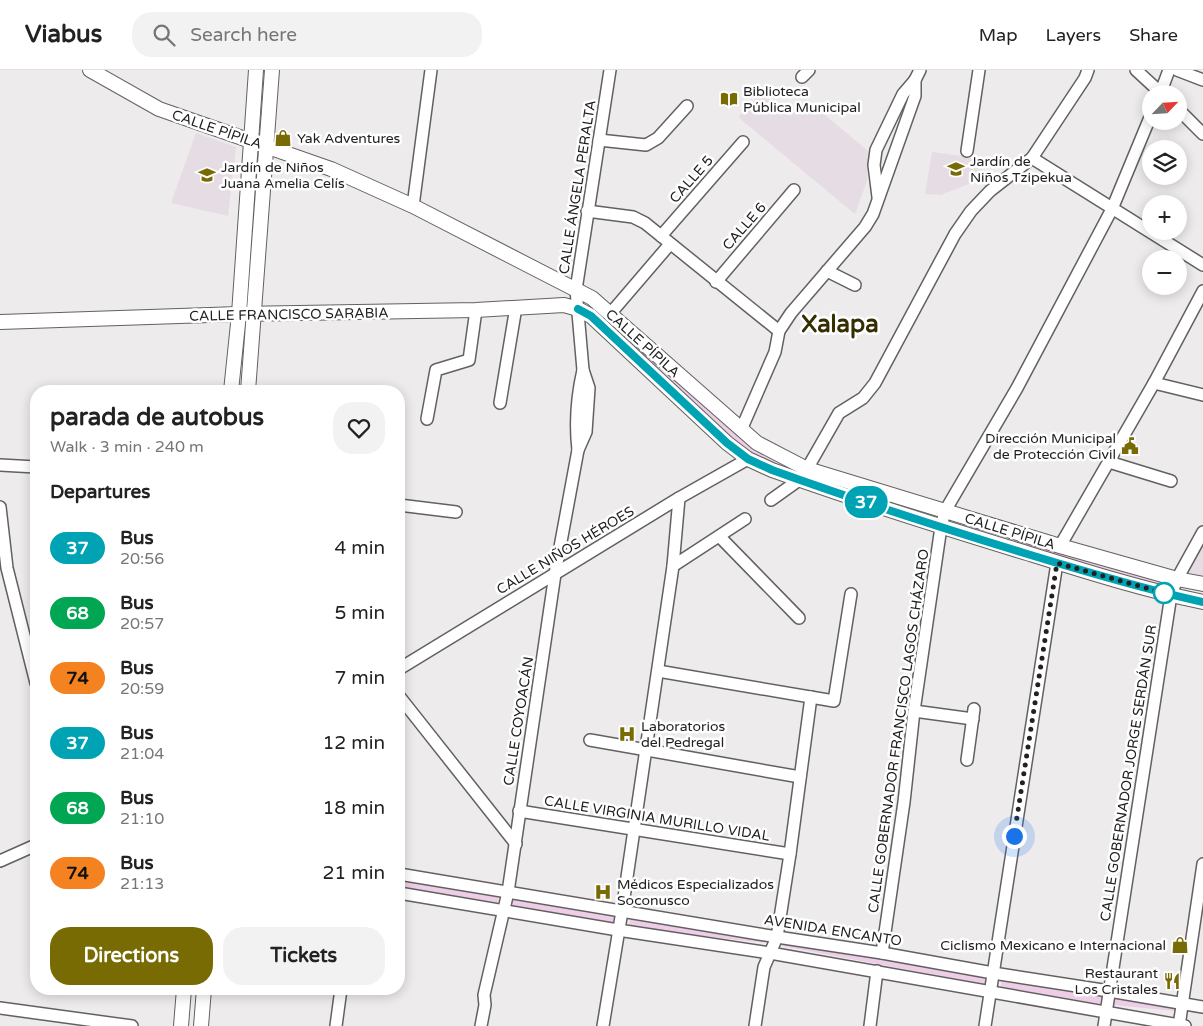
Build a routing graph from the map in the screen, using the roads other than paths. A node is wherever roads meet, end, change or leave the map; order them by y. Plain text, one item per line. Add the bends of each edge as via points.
1 (90, 70) edge
2 (256, 70) edge
3 (272, 70) edge
4 (431, 70) edge
5 (610, 70) edge
6 (980, 70) edge
7 (1088, 70) edge
8 (1136, 70) edge
9 (1169, 70) edge
10 (1177, 70) edge
11 (918, 75) edge
12 (1203, 80) edge
13 (1152, 85) edge
14 (1164, 85) edge
15 (687, 106) dead end
16 (1188, 119) edge
17 (1145, 130) edge
18 (1203, 134) edge
19 (251, 140) junction
20 (599, 140) junction
21 (743, 142) dead end
22 (267, 146) junction
23 (967, 151) dead end
24 (1032, 158) junction
25 (794, 190) dead end
26 (878, 202) junction
27 (413, 206) junction
28 (1112, 209) junction
29 (587, 211) junction
30 (665, 240) junction
31 (1203, 265) edge
32 (827, 271) junction
33 (716, 282) junction
34 (855, 285) dead end
35 (576, 290) junction
36 (1203, 291) edge
37 (516, 307) junction
38 (578, 309) junction
39 (476, 310) junction
40 (239, 314) junction
41 (254, 314) junction
42 (610, 314) junction
43 (0, 322) edge
44 (779, 331) junction
45 (1154, 384) junction
46 (232, 385) edge
47 (248, 385) edge
48 (1203, 395) edge
49 (500, 403) dead end
50 (427, 419) dead end
51 (741, 430) junction
52 (748, 459) junction
53 (1109, 462) junction
54 (0, 465) edge
55 (30, 467) edge
56 (803, 474) junction
57 (1171, 481) dead end
58 (679, 498) junction
59 (771, 500) dead end
60 (405, 506) edge
61 (0, 507) edge
62 (945, 511) junction
63 (456, 512) dead end
64 (745, 519) dead end
65 (941, 527) junction
66 (1203, 532) edge
67 (720, 536) junction
68 (1060, 546) junction
69 (1057, 563) junction
70 (673, 566) junction
71 (555, 574) junction
72 (1177, 579) junction
73 (1203, 584) edge
74 (851, 594) dead end
75 (1171, 596) junction
76 (1203, 602) edge
77 (800, 618) dead end
78 (30, 659) edge
79 (405, 665) edge
80 (658, 671) junction
81 (816, 698) junction
82 (405, 704) edge
83 (914, 711) junction
84 (590, 740) dead end
85 (647, 749) junction
86 (967, 760) dead end
87 (800, 776) junction
88 (519, 811) junction
89 (633, 830) junction
90 (516, 844) junction
91 (30, 848) edge
92 (790, 854) junction
93 (0, 861) edge
94 (1203, 864) edge
95 (405, 875) edge
96 (508, 892) junction
97 (405, 894) edge
98 (622, 911) junction
99 (504, 912) junction
100 (618, 930) junction
101 (777, 937) junction
102 (770, 953) junction
103 (882, 953) junction
104 (877, 971) junction
105 (993, 973) junction
106 (1109, 990) junction
107 (990, 992) junction
108 (184, 995) edge
109 (204, 995) edge
110 (340, 995) edge
111 (484, 995) junction
112 (1181, 1004) junction
113 (0, 1008) edge
114 (1203, 1008) edge
115 (1106, 1013) junction
116 (132, 1026) edge
117 (181, 1026) edge
118 (201, 1026) edge
119 (336, 1026) edge
120 (473, 1026) edge
121 (481, 1026) edge
122 (603, 1026) edge
123 (754, 1026) edge
124 (870, 1026) edge
125 (985, 1026) edge
126 (1104, 1026) edge
127 (1181, 1026) edge

1 - 19 main road, CALLE PÍPILA via 159,109
2 - 19 main road
3 - 22 main road
4 - 27 street
5 - 20 street, CALLE ÁNGELA PERALTA
6 - 23 street
7 - 24 street
8 - 13 street
9 - 14 street
10 - 12 street
11 - 26 street via 915,96
11 - 26 street via 903,94 876,150 874,165
15 - 20 street via 658,138 646,145
16 - 18 street
17 - 28 street, CALLE GOBERNADOR FRANCISCO LAGOS CHÁZARO
19 - 22 main road, CALLE PÍPILA
19 - 40 main road
20 - 29 street, CALLE ÁNGELA PERALTA
21 - 30 street, CALLE 5
22 - 27 main road, CALLE PÍPILA via 331,169
22 - 41 main road
24 - 28 street
24 - 56 street via 990,191 972,210 955,234 875,383 863,398 839,414
25 - 33 street, CALLE 6
26 - 32 street via 865,227
27 - 35 main road, CALLE PÍPILA
28 - 31 street
28 - 62 street, CALLE GOBERNADOR FRANCISCO LAGOS CHÁZARO via 1017,388
29 - 30 street via 633,217
29 - 35 street, CALLE ÁNGELA PERALTA
30 - 33 street
30 - 42 street, CALLE 5
32 - 34 street
32 - 44 street
33 - 44 street
35 - 38 street, CALLE ÁNGELA PERALTA
35 - 42 main road, CALLE PÍPILA via 592,298
36 - 45 street
37 - 38 main road, CALLE FRANCISCO SARABIA via 564,305
37 - 39 main road, CALLE FRANCISCO SARABIA
37 - 49 street
38 - 52 main road, CALLE PÍPILA via 591,316
38 - 71 street, CALLE COYOACÁN via 583,370 576,434 578,450
39 - 41 main road, CALLE FRANCISCO SARABIA
39 - 50 street via 469,360 436,370
40 - 41 main road, CALLE FRANCISCO SARABIA
40 - 43 main road, CALLE FRANCISCO SARABIA
40 - 46 main road
41 - 47 main road
42 - 51 main road, CALLE PÍPILA
44 - 51 street via 775,352
45 - 48 street
45 - 53 street
51 - 56 main road, CALLE PÍPILA
52 - 56 main road, CALLE PÍPILA via 772,470
52 - 58 street, CALLE NIÑOS HÉROES
53 - 57 street
53 - 68 street
54 - 55 street
56 - 59 street
56 - 62 main road, CALLE PÍPILA
56 - 65 main road, CALLE PÍPILA
58 - 70 street
58 - 71 street, CALLE NIÑOS HÉROES
60 - 63 street
61 - 78 street via 7,568
62 - 65 street, CALLE GOBERNADOR FRANCISCO LAGOS CHÁZARO
62 - 68 main road, CALLE PÍPILA
64 - 67 street
65 - 69 main road, CALLE PÍPILA
65 - 83 street, CALLE GOBERNADOR FRANCISCO LAGOS CHÁZARO
66 - 72 street, CALLE GOBERNADOR JORGE SERDÁN SUR
67 - 70 street
67 - 77 street
68 - 72 main road, CALLE PÍPILA
69 - 75 main road, CALLE PÍPILA
69 - 105 street
70 - 80 street
71 - 79 street, CALLE NIÑOS HÉROES
71 - 88 street, CALLE COYOACÁN
72 - 73 main road, CALLE PÍPILA
72 - 75 street, CALLE GOBERNADOR JORGE SERDÁN SUR
74 - 81 street via 834,701
75 - 76 main road, CALLE PÍPILA
75 - 106 street, CALLE GOBERNADOR JORGE SERDÁN SUR
80 - 81 street
80 - 85 street
81 - 87 street
82 - 90 street
83 - 86 street via 973,714
83 - 103 street, CALLE GOBERNADOR FRANCISCO LAGOS CHÁZARO
84 - 85 street
85 - 87 street
85 - 89 street
87 - 92 street
88 - 89 street, CALLE VIRGINIA MURILLO VIDAL
88 - 90 street, CALLE COYOACÁN
89 - 92 street, CALLE VIRGINIA MURILLO VIDAL
89 - 98 street
90 - 96 street, CALLE COYOACÁN
91 - 93 street
92 - 101 street
94 - 112 street
95 - 96 street, AVENIDA ENCANTO
96 - 98 street, AVENIDA ENCANTO
96 - 99 street, CALLE COYOACÁN
97 - 99 street
98 - 100 street
98 - 101 street, AVENIDA ENCANTO
99 - 100 street
99 - 111 street, CALLE COYOACÁN
100 - 102 street
100 - 122 street
101 - 102 street
101 - 103 street, AVENIDA ENCANTO
102 - 104 street
102 - 123 street via 764,967
103 - 105 street, AVENIDA ENCANTO
104 - 107 street
104 - 124 street
105 - 106 street, AVENIDA ENCANTO
105 - 107 street
106 - 112 street, AVENIDA ENCANTO
106 - 115 street, CALLE GOBERNADOR JORGE SERDÁN SUR
107 - 115 street
107 - 125 street
108 - 117 main road
109 - 118 main road
110 - 119 street
111 - 120 street, CALLE COYOACÁN via 478,1004
111 - 121 street, CALLE COYOACÁN
112 - 114 street, AVENIDA ENCANTO
112 - 127 street
113 - 116 street
115 - 126 street, CALLE GOBERNADOR JORGE SERDÁN SUR
115 - 127 street

